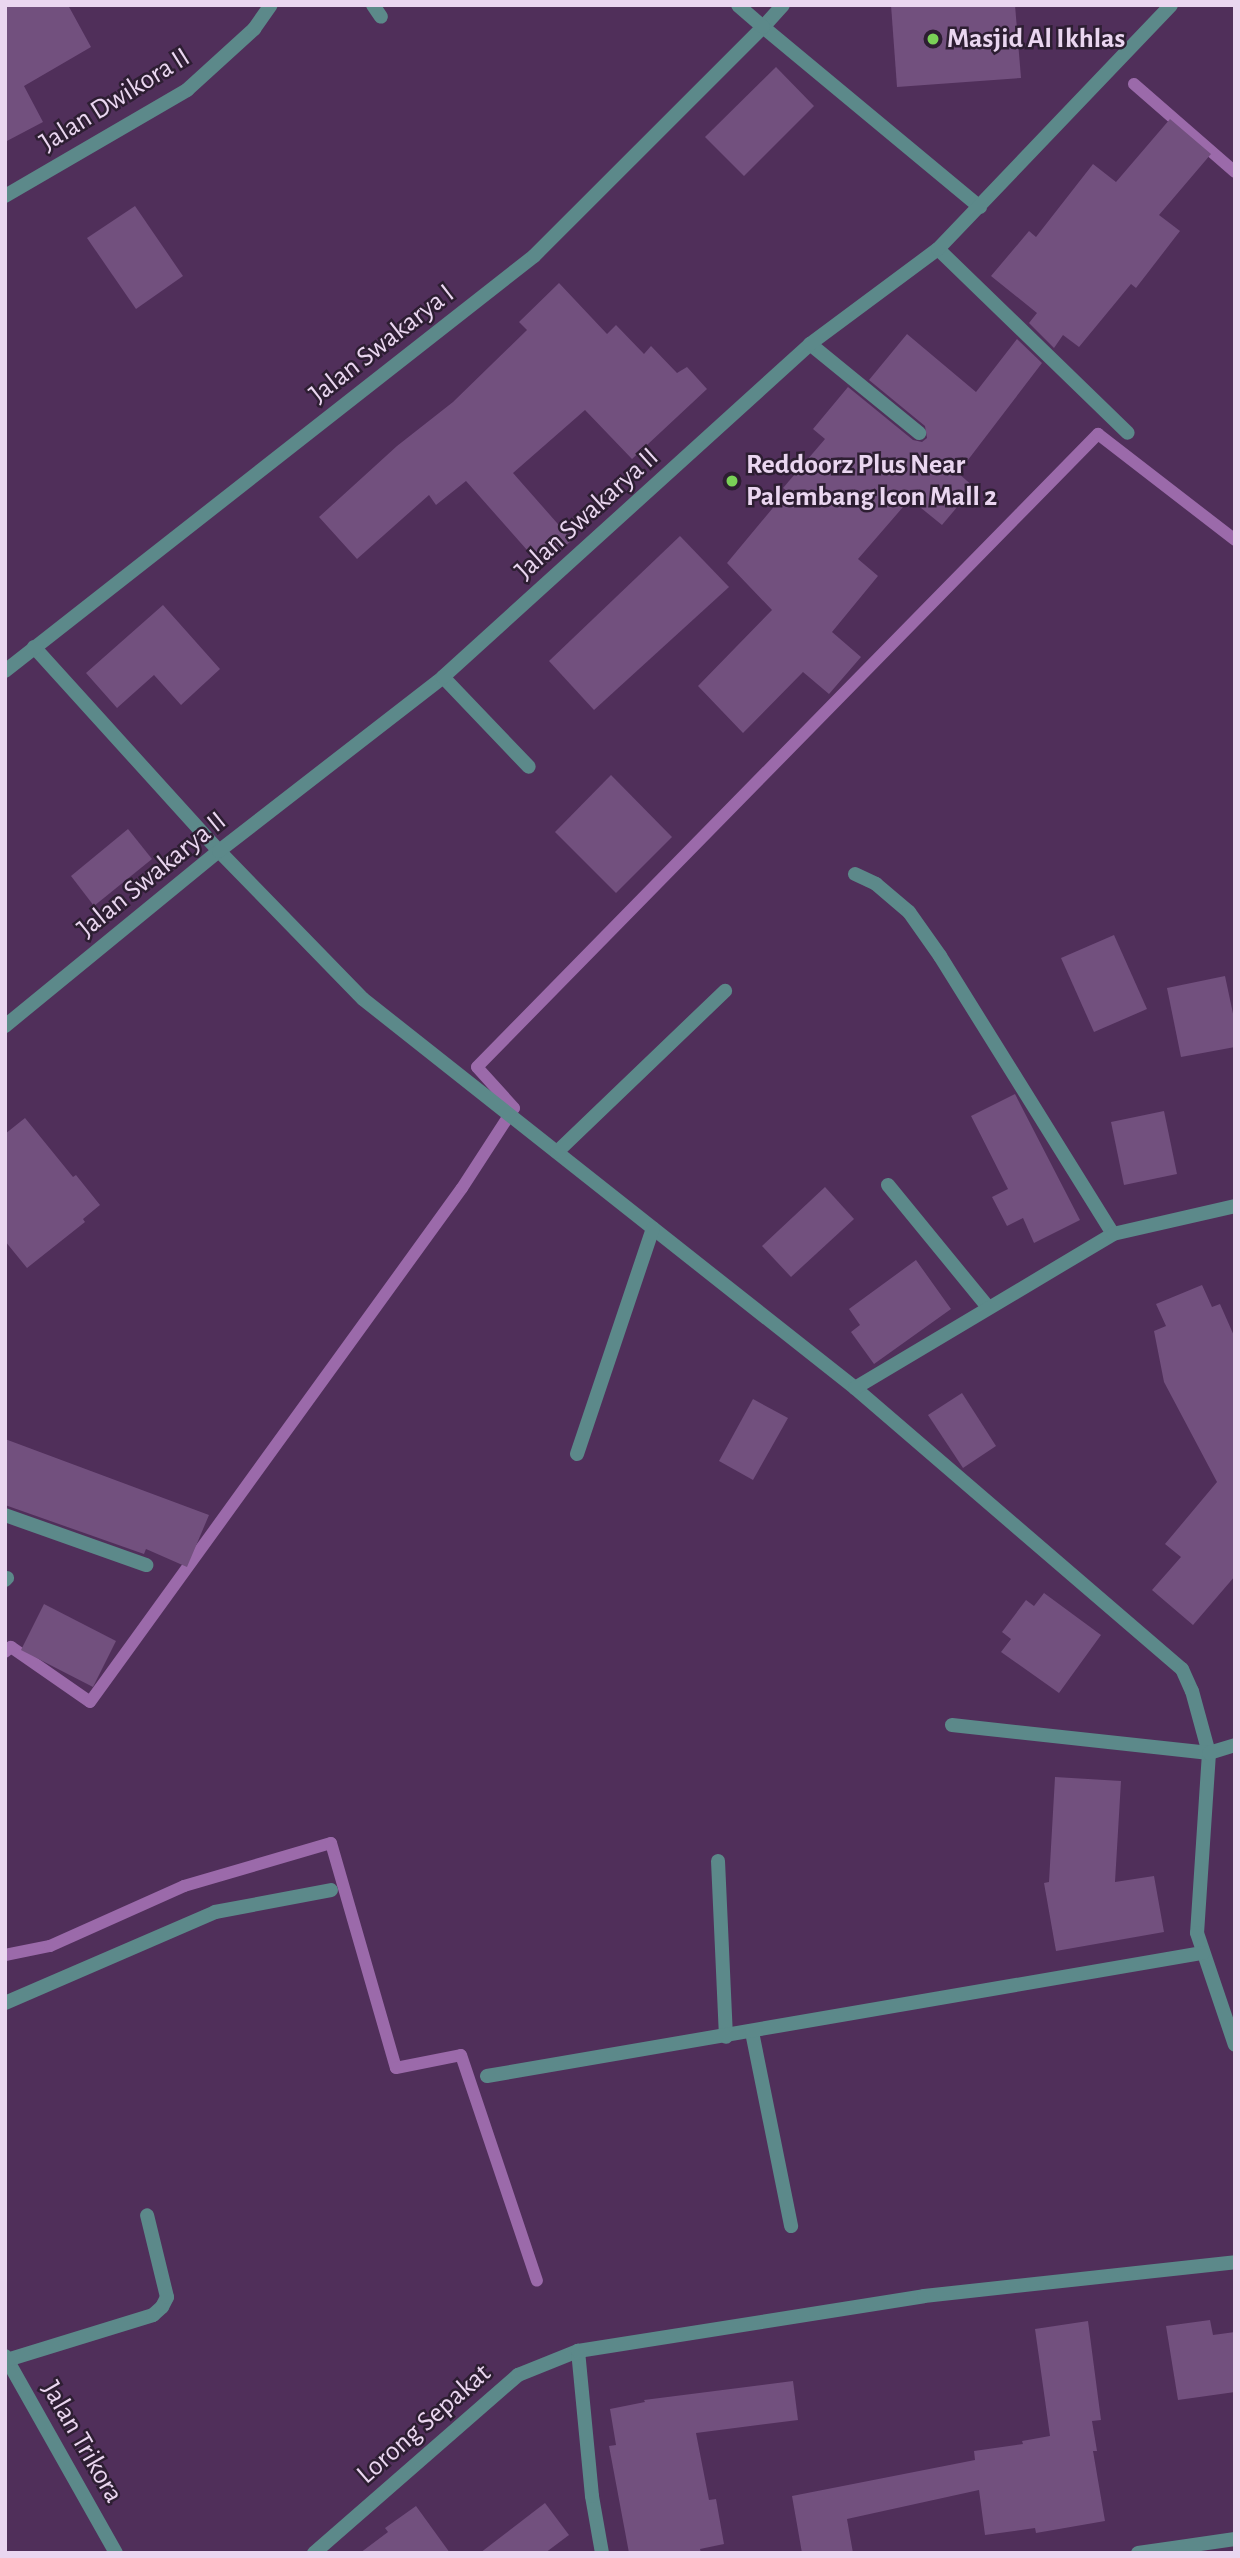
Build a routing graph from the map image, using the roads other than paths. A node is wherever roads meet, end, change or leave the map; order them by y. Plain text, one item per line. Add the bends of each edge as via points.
1 (271, 5) edge
2 (738, 5) edge
3 (783, 5) edge
4 (1171, 5) edge
5 (763, 27) junction
6 (5, 196) edge
7 (979, 207) junction
8 (938, 249) junction
9 (810, 344) junction
10 (919, 433) dead end
11 (1128, 433) dead end
12 (34, 647) junction
13 (5, 671) edge
14 (443, 677) junction
15 (529, 767) dead end
16 (219, 851) junction
17 (855, 874) dead end
18 (725, 991) dead end
19 (5, 1026) edge
20 (557, 1152) junction
21 (888, 1185) dead end
22 (1235, 1206) edge
23 (653, 1228) junction
24 (1113, 1234) junction
25 (988, 1307) junction
26 (855, 1388) junction
27 (577, 1454) dead end
28 (5, 1515) edge
29 (145, 1565) dead end
30 (952, 1725) dead end
31 (1235, 1745) edge
32 (1209, 1753) junction
33 (718, 1861) dead end
34 (331, 1890) dead end
35 (1202, 1954) junction
36 (5, 2003) edge
37 (752, 2032) junction
38 (726, 2037) junction
39 (1235, 2045) edge
40 (487, 2076) dead end
41 (147, 2215) dead end
42 (791, 2226) dead end
43 (1235, 2262) edge
44 (578, 2351) junction
45 (6, 2358) edge
46 (1235, 2539) edge
47 (116, 2553) edge
48 (314, 2553) edge
49 (602, 2553) edge
50 (1138, 2553) edge

1 - 6 street, Jalan Dwikora II via 254,29 187,90
2 - 5 street
3 - 5 street, Jalan Swakarya I
4 - 7 street, Jalan Swakarya II
5 - 7 street
5 - 12 street, Jalan Swakarya I via 534,256
7 - 8 street, Jalan Swakarya II
8 - 9 street, Jalan Swakarya II
8 - 11 street
9 - 10 street
9 - 14 street, Jalan Swakarya II
12 - 13 street, Jalan Swakarya I
12 - 16 street
14 - 15 street
14 - 16 street, Jalan Swakarya II
16 - 19 street, Jalan Swakarya II
16 - 20 street via 363,999
17 - 24 street via 892,896 917,923
18 - 20 street
20 - 23 street
21 - 25 street
22 - 24 street
23 - 26 street
23 - 27 street
24 - 25 street
25 - 26 street
26 - 32 street via 1182,1669
28 - 29 street
30 - 32 street
31 - 32 street
32 - 35 street via 1198,1933
33 - 38 street
34 - 36 street via 215,1912
35 - 37 street
35 - 39 street
37 - 38 street
37 - 42 street
38 - 40 street
41 - 45 street via 167,2297 162,2307 153,2315
43 - 44 street, Lorong Sepakat via 924,2297
44 - 48 street, Lorong Sepakat via 518,2375
44 - 49 street
45 - 47 street, Jalan Trikora
46 - 50 street

